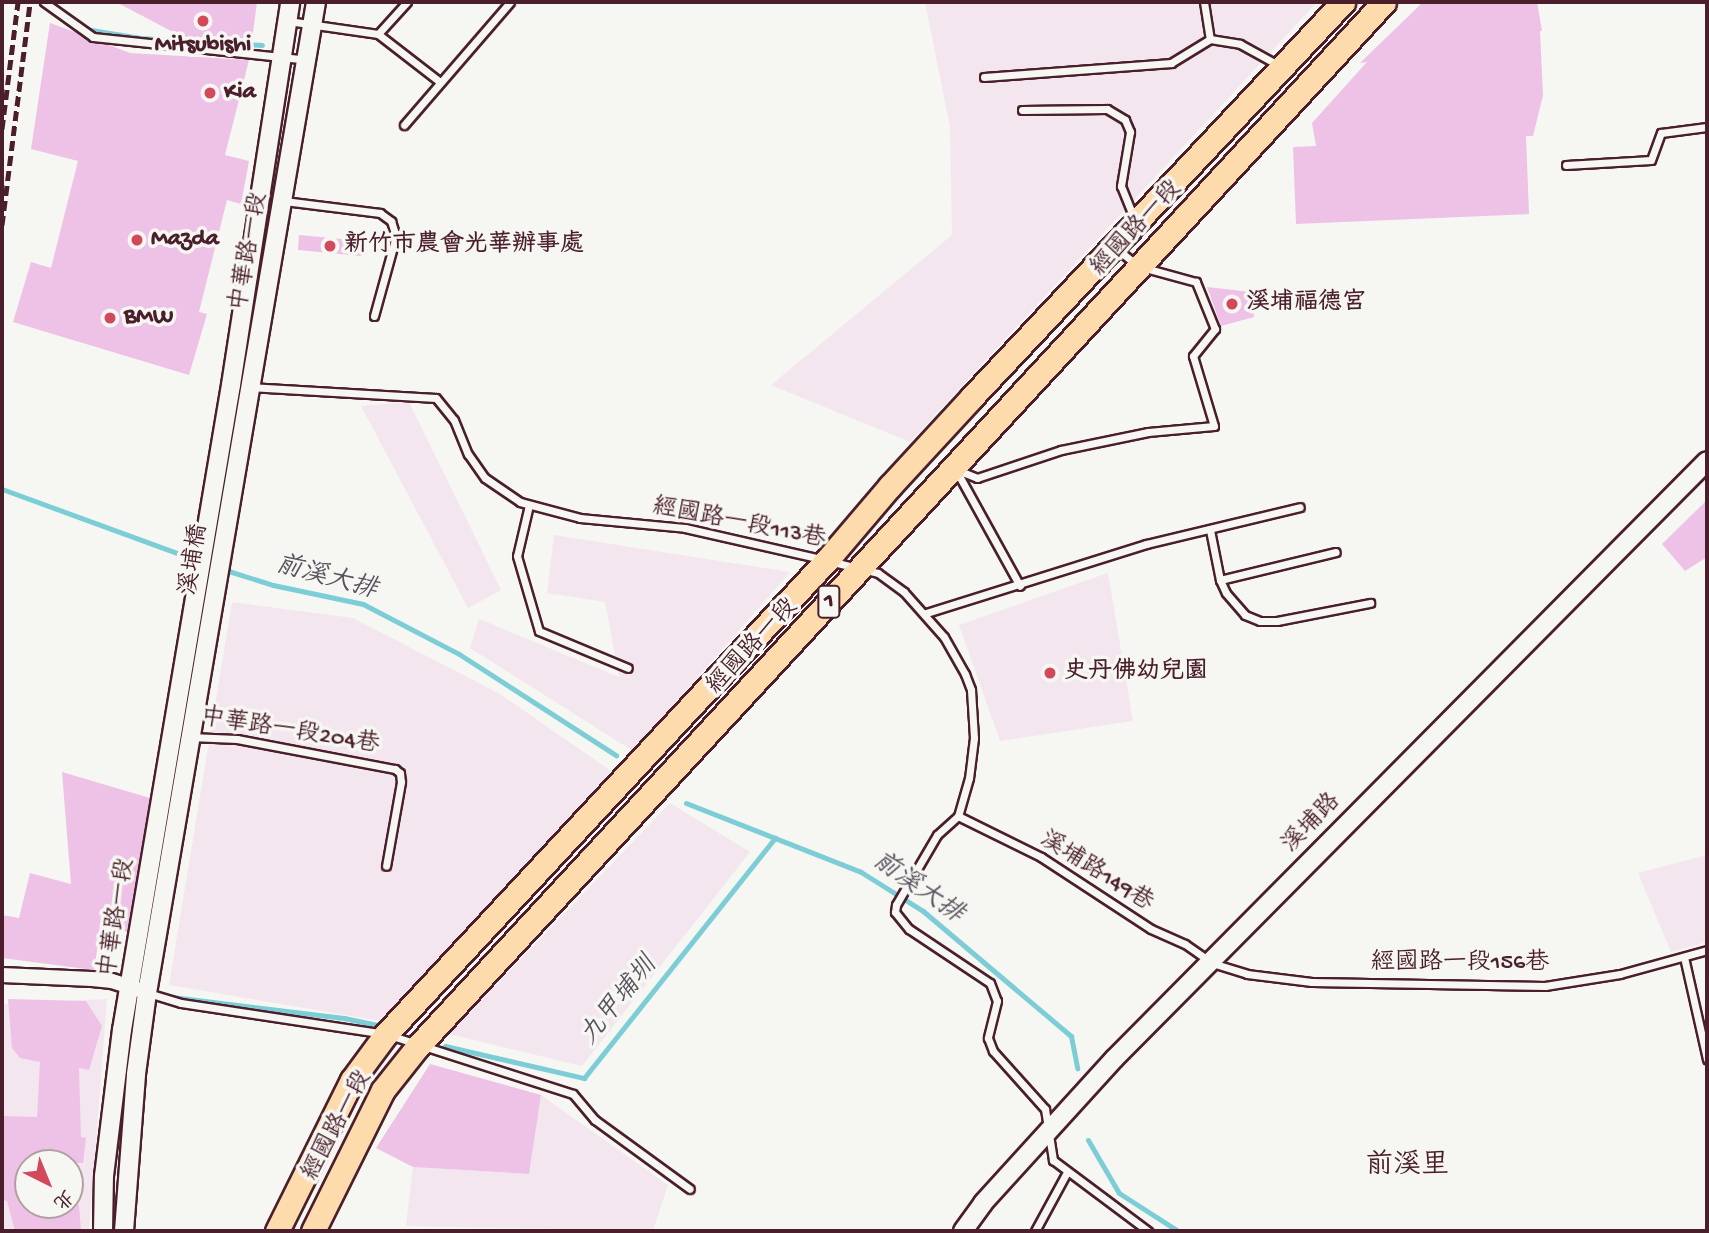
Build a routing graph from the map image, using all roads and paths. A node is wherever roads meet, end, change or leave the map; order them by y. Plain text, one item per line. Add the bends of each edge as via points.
1 (44, 2) edge
2 (290, 2) edge
3 (316, 2) edge
4 (407, 2) edge
5 (509, 2) edge
6 (1204, 2) edge
7 (1343, 2) edge
8 (1384, 2) edge
9 (287, 21) junction
10 (313, 24) junction
11 (378, 34) junction
12 (1210, 40) junction
13 (281, 57) junction
14 (307, 60) junction
15 (1281, 67) junction
16 (984, 77) dead end
17 (440, 82) junction
18 (1022, 110) dead end
19 (404, 125) dead end
20 (1707, 127) edge
21 (1566, 165) dead end
22 (284, 201) junction
23 (1135, 222) junction
24 (1113, 246) junction
25 (1138, 266) junction
26 (374, 316) dead end
27 (231, 385) junction
28 (252, 388) junction
29 (1707, 461) edge
30 (955, 469) junction
31 (210, 505) joint
32 (530, 505) junction
33 (1300, 507) dead end
34 (228, 510) joint
35 (1210, 530) junction
36 (1336, 552) dead end
37 (827, 560) junction
38 (858, 568) junction
39 (1220, 580) junction
40 (1020, 586) junction
41 (1370, 603) dead end
42 (926, 613) junction
43 (202, 616) junction
44 (628, 668) dead end
45 (173, 733) junction
46 (191, 737) junction
47 (958, 816) junction
48 (386, 866) dead end
49 (1707, 950) edge
50 (1684, 957) junction
51 (1212, 963) junction
52 (2, 975) edge
53 (139, 990) junction
54 (386, 1034) junction
55 (418, 1046) junction
56 (1707, 1059) edge
57 (1047, 1132) junction
58 (1067, 1172) junction
59 (690, 1189) dead end
60 (103, 1231) edge
61 (124, 1231) edge
62 (277, 1231) edge
63 (313, 1231) edge
64 (963, 1231) edge
65 (1035, 1231) edge
66 (1147, 1231) edge

1 - 13 lane via 93,37
2 - 9 street, 中華路一段
3 - 10 street, 中華路一段
4 - 11 lane
5 - 17 lane
6 - 12 lane
7 - 15 main road, 經國路一段 / 1
8 - 25 main road, 經國路一段 / 1
9 - 10 lane
9 - 13 street, 中華路一段
10 - 11 lane
10 - 14 street, 中華路一段
11 - 17 lane
12 - 15 lane via 1240,44
12 - 16 lane via 1171,63
13 - 14 lane
13 - 27 street, 中華路一段
14 - 22 street, 中華路一段
15 - 23 main road, 經國路一段 / 1
17 - 19 lane
18 - 23 lane via 1107,109 1125,120 1130,132 1121,186
20 - 21 lane via 1661,133 1651,160
22 - 26 lane via 380,213 391,220 396,236
22 - 28 street, 中華路一段
23 - 24 main road, 經國路一段 / 1
24 - 25 lane
24 - 37 main road, 經國路一段 / 1 via 890,485
25 - 30 main road, 經國路一段 / 1
25 - 30 lane via 1196,282 1214,329 1194,356 1214,426 1148,432 1061,450 978,478
27 - 28 lane
27 - 31 street, 中華路一段
28 - 32 lane, 經國路一段113巷 via 436,398 485,478
28 - 34 street, 中華路一段
29 - 51 street, 溪埔路
30 - 38 main road, 經國路一段 / 1
30 - 40 lane
31 - 43 street, 溪埔橋
32 - 37 lane, 經國路一段113巷 via 580,518 685,528
32 - 44 lane via 517,556 539,631
33 - 35 lane
34 - 43 street, 溪埔橋
35 - 39 lane
35 - 40 lane via 1146,544
36 - 39 lane
37 - 38 lane, 經國路一段113巷
37 - 54 main road, 經國路一段 / 1
38 - 42 lane via 878,573
38 - 55 main road, 經國路一段 / 1
39 - 41 lane via 1236,606 1260,621
40 - 42 lane
42 - 47 lane via 971,690 972,757
43 - 45 street, 中華路一段
43 - 46 street, 中華路一段
45 - 46 lane, 中華路一段204巷
45 - 53 street, 中華路一段
46 - 48 lane, 中華路一段204巷 via 237,739 387,766 400,773
46 - 53 street, 中華路一段
47 - 51 lane, 溪埔路149巷 via 1041,857
47 - 57 lane via 937,835 895,912 909,929 990,982 997,1001 988,1038 993,1051 1045,1109
49 - 50 lane, 經國路一段156巷
50 - 51 lane, 經國路一段156巷 via 1620,974 1545,986 1312,982 1247,974
50 - 56 lane
51 - 57 street, 溪埔路
52 - 53 street via 92,979
53 - 54 lane via 181,1003
53 - 60 street, 中華路一段 via 122,1030 104,1176
53 - 61 street, 中華路一段
54 - 55 lane
54 - 62 main road, 經國路一段 / 1 via 352,1080
55 - 59 lane via 573,1094 596,1120
55 - 63 main road, 經國路一段 / 1 via 383,1090
57 - 58 lane via 1053,1160
57 - 64 street, 溪埔路
58 - 65 lane
58 - 66 lane

